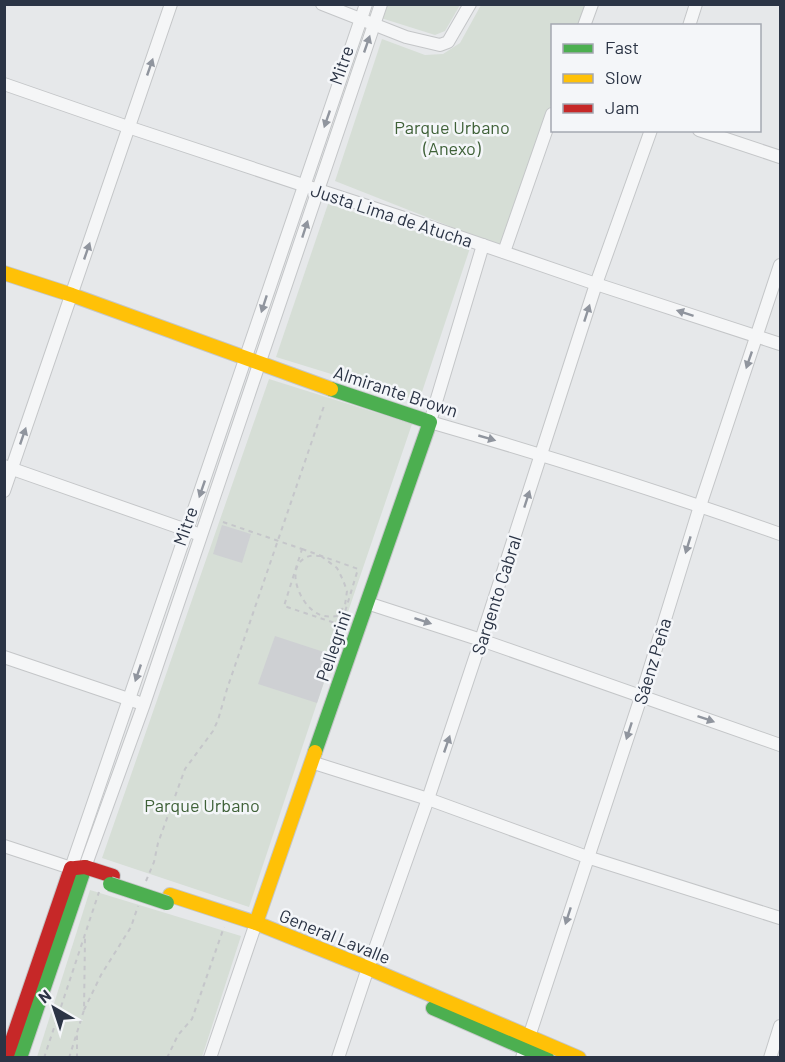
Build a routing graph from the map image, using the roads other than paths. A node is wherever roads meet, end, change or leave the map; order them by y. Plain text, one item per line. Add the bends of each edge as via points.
1 (171, 4) edge
2 (322, 4) edge
3 (366, 4) edge
4 (381, 4) edge
5 (470, 4) edge
6 (592, 4) edge
7 (696, 4) edge
8 (361, 19) junction
9 (374, 24) junction
10 (585, 24) edge
11 (690, 24) edge
12 (4, 84) edge
13 (551, 117) edge
14 (129, 127) junction
15 (650, 132) edge
16 (705, 132) edge
17 (780, 157) edge
18 (304, 186) junction
19 (318, 190) junction
20 (483, 245) junction
21 (504, 252) junction
22 (780, 265) edge
23 (4, 273) edge
24 (596, 284) junction
25 (72, 296) junction
26 (757, 336) junction
27 (780, 344) edge
28 (246, 359) junction
29 (260, 364) junction
30 (430, 422) junction
31 (542, 454) junction
32 (8, 468) edge
33 (4, 491) edge
34 (700, 506) junction
35 (188, 530) junction
36 (780, 534) edge
37 (201, 535) junction
38 (368, 603) junction
39 (482, 640) junction
40 (4, 657) edge
41 (641, 697) junction
42 (129, 699) junction
43 (144, 704) junction
44 (780, 745) edge
45 (312, 762) junction
46 (428, 799) junction
47 (4, 846) edge
48 (587, 857) junction
49 (79, 870) junction
50 (169, 899) junction
51 (780, 918) edge
52 (254, 929) junction
53 (367, 973) junction
54 (780, 1026) edge
55 (15, 1035) edge
56 (778, 1044) edge
57 (525, 1047) edge
58 (6, 1058) edge
59 (20, 1058) edge
60 (210, 1058) edge
61 (338, 1058) edge
62 (547, 1058) edge
63 (579, 1058) edge
64 (770, 1058) edge

14 -> 1 street
2 - 8 street
3 - 8 street, Mitre
4 - 9 street, Mitre
5 - 9 street via 448,42 440,45
6 - 10 street
7 - 11 street
8 - 9 street
8 -> 18 street, Mitre
19 -> 9 street, Mitre
12 - 14 street, Justa Lima de Atucha
13 - 21 street
14 - 18 street, Justa Lima de Atucha
25 -> 14 street
15 - 24 street, Sargento Cabral
16 - 17 street
18 - 19 street, Justa Lima de Atucha
18 -> 28 street, Mitre
19 - 20 street, Justa Lima de Atucha
29 -> 19 street, Mitre
20 - 21 street, Justa Lima de Atucha
20 - 30 street, Pellegrini
21 - 24 street, Justa Lima de Atucha
22 - 26 street, Sáenz Peña
23 - 25 street, Almirante Brown
26 -> 24 street, Justa Lima de Atucha
31 -> 24 street, Sargento Cabral
25 - 28 street, Almirante Brown
32 -> 25 street
26 - 27 street, Justa Lima de Atucha
26 -> 34 street, Sáenz Peña
28 - 29 street, Almirante Brown
28 -> 35 street, Mitre
29 - 30 street, Almirante Brown
29 - 37 street, Mitre
30 -> 31 street, Almirante Brown
30 - 38 street, Pellegrini
31 - 34 street, Almirante Brown
39 -> 31 street, Sargento Cabral
32 - 33 street
32 - 35 street
34 - 36 street, Almirante Brown
34 -> 41 street, Sáenz Peña
35 - 37 street
35 -> 42 street, Mitre
37 - 43 street, Mitre
38 -> 39 street
38 - 45 street, Pellegrini
39 - 41 street
46 -> 39 street, Sargento Cabral
40 - 42 street
41 -> 44 street
41 -> 48 street, Sáenz Peña
42 - 43 street
42 - 49 street, Mitre
43 - 49 street, Mitre
45 - 46 street
45 - 52 street, Pellegrini
46 - 48 street
46 - 53 street, Sargento Cabral
47 - 49 street, General Lavalle
48 - 51 street
48 -> 57 street, Sáenz Peña
49 - 50 street, General Lavalle
49 - 55 street, Mitre
50 - 52 street, General Lavalle
50 - 52 street, General Lavalle via 225,924
52 - 53 street, General Lavalle
52 - 60 street, Pellegrini
53 - 57 street, General Lavalle
53 - 61 street, Sargento Cabral
54 - 56 street
55 - 58 street, Mitre
55 - 59 street, Mitre
56 - 64 street
57 - 62 street, General Lavalle
57 - 63 street, General Lavalle

